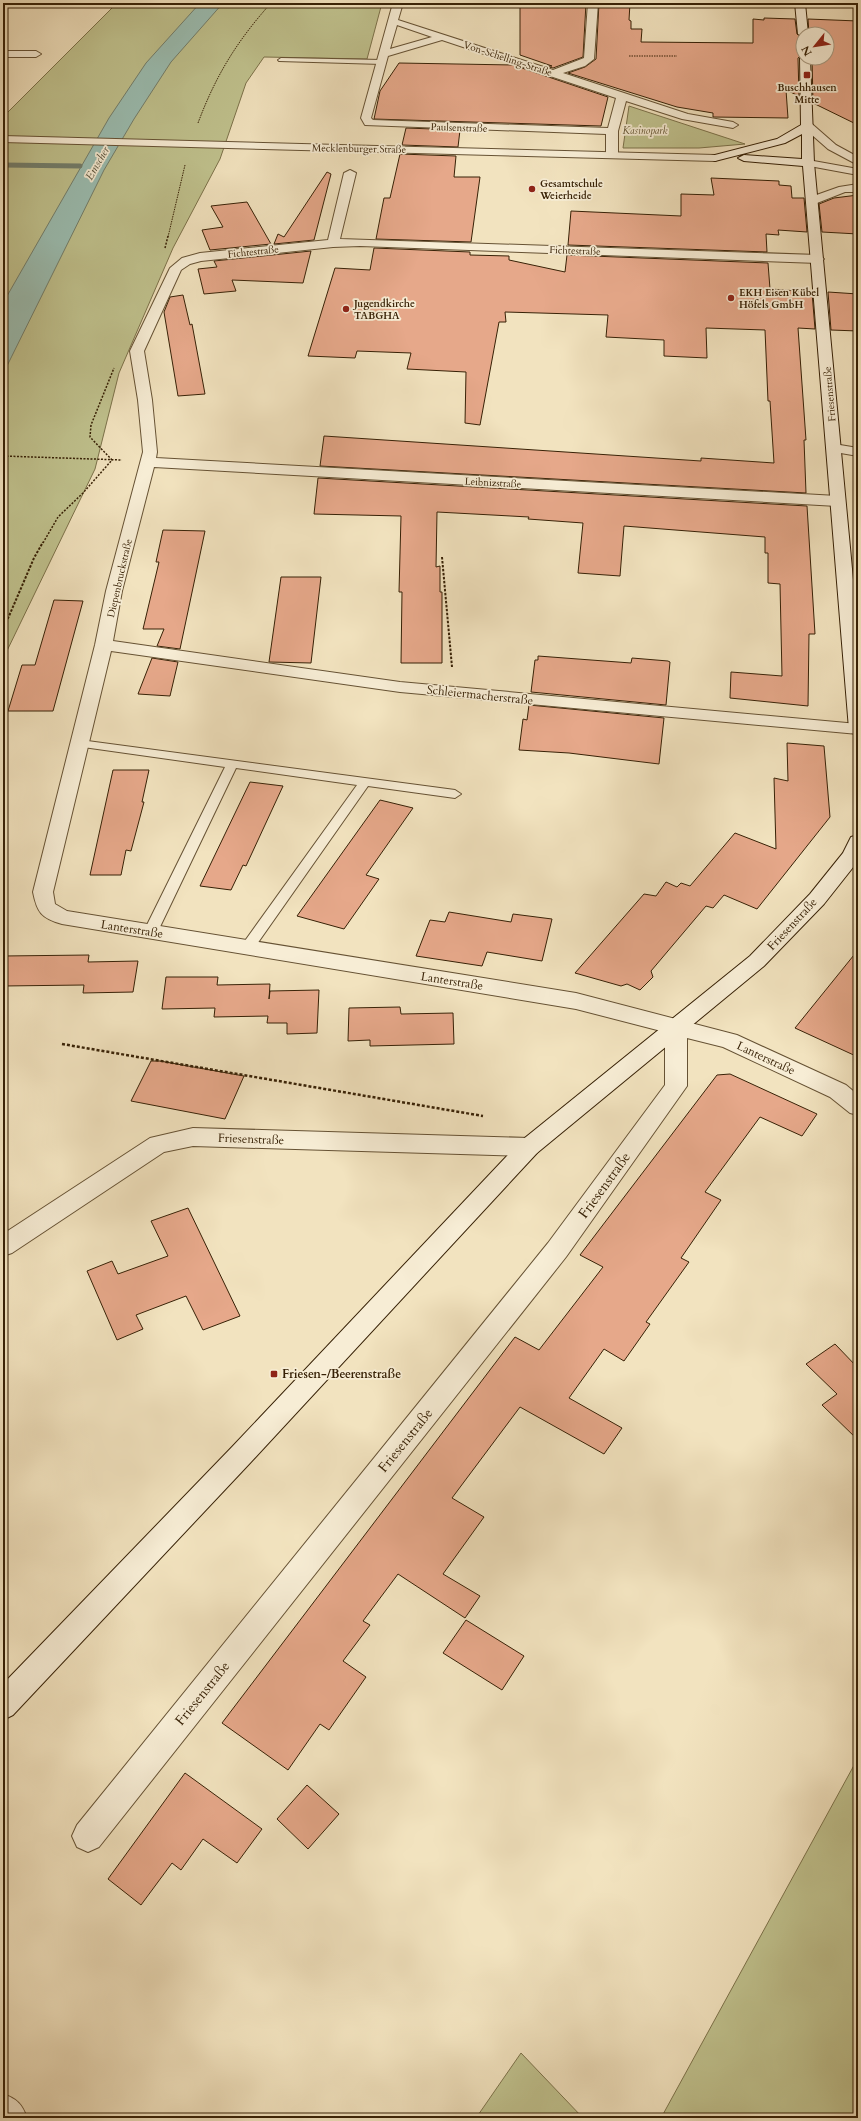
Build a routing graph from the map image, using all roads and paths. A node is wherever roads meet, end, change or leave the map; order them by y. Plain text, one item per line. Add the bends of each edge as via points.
1 (288, 3) edge
2 (297, 3) edge
3 (398, 3) edge
4 (593, 3) edge
5 (800, 3) edge
6 (393, 21) junction
7 (802, 26) edge
8 (442, 37) junction
9 (3, 54) edge
10 (36, 54) dead end
11 (629, 56) dead end
12 (677, 56) dead end
13 (383, 58) junction
14 (281, 60) dead end
15 (805, 66) edge
16 (554, 73) junction
17 (622, 96) junction
18 (733, 125) dead end
19 (808, 126) junction
20 (612, 131) junction
21 (3, 139) edge
22 (612, 155) junction
23 (715, 158) junction
24 (858, 162) edge
25 (808, 163) junction
26 (858, 172) edge
27 (350, 173) dead end
28 (858, 188) edge
29 (812, 201) junction
30 (333, 242) junction
31 (818, 259) junction
32 (176, 268) joint
33 (834, 448) junction
34 (858, 452) edge
35 (3, 456) edge
36 (112, 460) dead end
37 (148, 462) junction
38 (837, 501) junction
39 (442, 557) dead end
40 (104, 645) junction
41 (476, 695) junction
42 (858, 729) edge
43 (80, 744) junction
44 (232, 765) junction
45 (365, 782) junction
46 (455, 794) dead end
47 (858, 841) edge
48 (43, 892) joint
49 (151, 931) junction
50 (247, 948) junction
51 (676, 1026) junction
52 (62, 1044) dead end
53 (858, 1107) edge
54 (489, 1117) dead end
55 (529, 1146) junction
56 (3, 1246) edge
57 (3, 1705) edge
58 (88, 1836) dead end
59 (3, 2111) edge
60 (10, 2118) edge

1 - 2 path via 287,5 292,6
3 - 6 street, Paulsenstraße
4 - 16 street via 589,59
5 - 7 street
6 - 8 street, Von-Schelling-Straße
6 - 13 street, Paulsenstraße
8 - 13 street
8 - 16 street, Von-Schelling-Straße
9 - 10 street
11 - 12 path
13 - 14 lane
13 - 20 street, Paulsenstraße via 366,118 369,123
15 - 19 street, Friesenstraße
16 - 17 street, Von-Schelling-Straße
17 - 18 street, Von-Schelling-Straße via 686,117
17 - 20 street
19 - 23 street, Mecklenburger Straße via 781,141
19 - 24 street via 832,147
19 - 25 street, Friesenstraße
20 - 22 street
21 - 22 street, Mecklenburger Straße
22 - 23 street, Mecklenburger Straße
23 - 25 street, Mecklenburger Straße
25 - 26 street, Mecklenburger Straße
25 - 29 street, Friesenstraße
27 - 30 street
28 - 29 street via 843,190
29 - 31 street, Friesenstraße
30 - 31 street, Fichtestraße
30 - 32 street, Fichtestraße via 200,257 186,261
31 - 33 street, Friesenstraße
32 - 37 street, Diepenbruckstraße via 137,351 145,400 150,452
33 - 34 street
33 - 38 street, Friesenstraße
35 - 36 path
37 - 38 street, Leibnizstraße
37 - 40 street, Diepenbruckstraße via 114,591
38 - 42 street, Friesenstraße
39 - 41 path via 451,667
40 - 41 street, Schleiermacherstraße via 400,687
40 - 43 street, Diepenbruckstraße
41 - 42 street, Schleiermacherstraße
43 - 44 lane
43 - 48 street, Diepenbruckstraße
44 - 45 lane
44 - 49 lane
45 - 46 lane
45 - 50 lane
47 - 51 street, Friesenstraße via 852,855 817,899 775,943 757,961
48 - 49 street, Lanterstraße via 46,908 62,917
49 - 50 street, Lanterstraße
50 - 51 street, Lanterstraße via 576,1001
51 - 53 street, Lanterstraße via 729,1041 838,1091
51 - 55 street, Friesenstraße
51 - 58 street, Friesenstraße via 676,1086 552,1256
52 - 54 path
55 - 56 street, Friesenstraße via 193,1137 173,1140 158,1144
55 - 57 street, Friesenstraße via 241,1455
59 - 60 street

